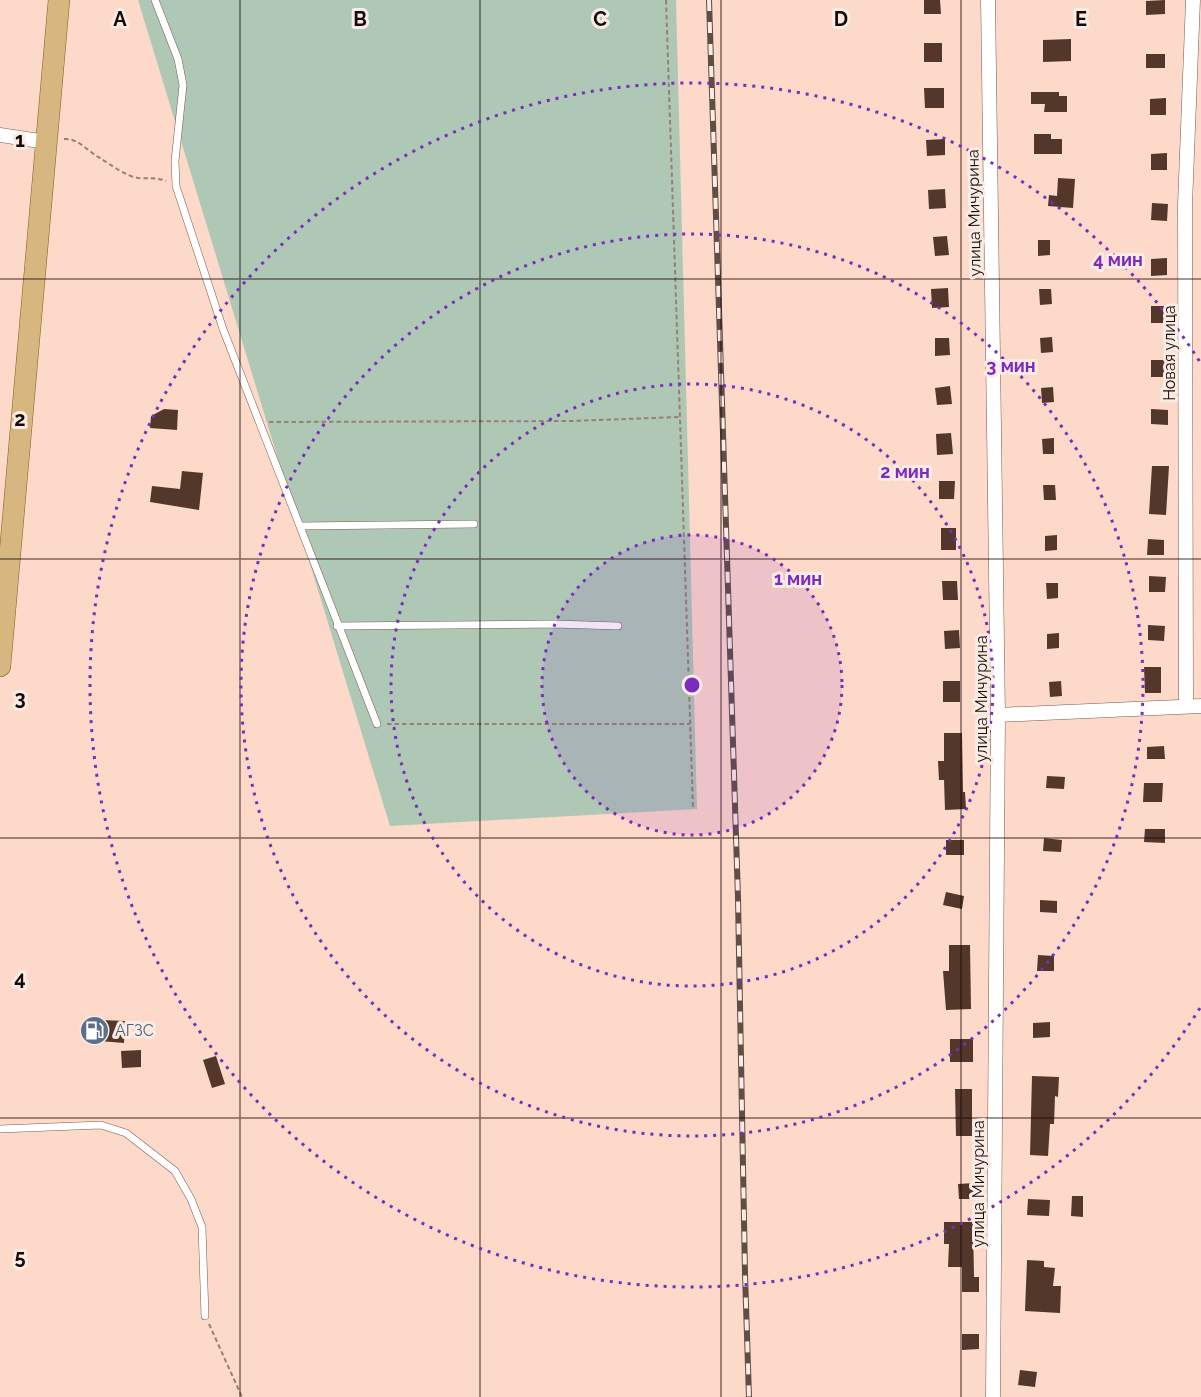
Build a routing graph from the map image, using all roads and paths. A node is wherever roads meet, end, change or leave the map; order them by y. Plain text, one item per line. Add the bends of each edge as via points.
1 (59, 0) edge
2 (155, 0) edge
3 (666, 0) edge
4 (988, 0) edge
5 (1193, 0) edge
6 (0, 135) edge
7 (46, 142) junction
8 (176, 186) junction
9 (680, 417) junction
10 (260, 422) junction
11 (474, 524) dead end
12 (300, 526) junction
13 (338, 626) junction
14 (618, 626) dead end
15 (0, 666) edge
16 (1185, 706) junction
17 (1201, 706) edge
18 (998, 715) junction
19 (376, 724) joint
20 (690, 724) junction
21 (693, 808) dead end
22 (0, 1129) edge
23 (205, 1316) joint
24 (242, 1397) edge
25 (993, 1397) edge

1 - 7 main road
2 - 8 lane via 178,59 183,85
3 - 9 path
4 - 18 street, улица Мичурина
5 - 16 street, Новая улица via 1185,205
6 - 7 street
7 - 8 path via 70,138 125,173 162,179
7 - 15 main road
8 - 10 lane via 223,329
9 - 10 path
9 - 20 path
10 - 12 lane
11 - 12 lane
12 - 13 lane
13 - 14 lane
13 - 19 lane
16 - 17 street
16 - 18 street
18 - 25 street, улица Мичурина
19 - 20 path
20 - 21 path
22 - 23 lane via 101,1125 126,1133 175,1171 202,1227
23 - 24 path

